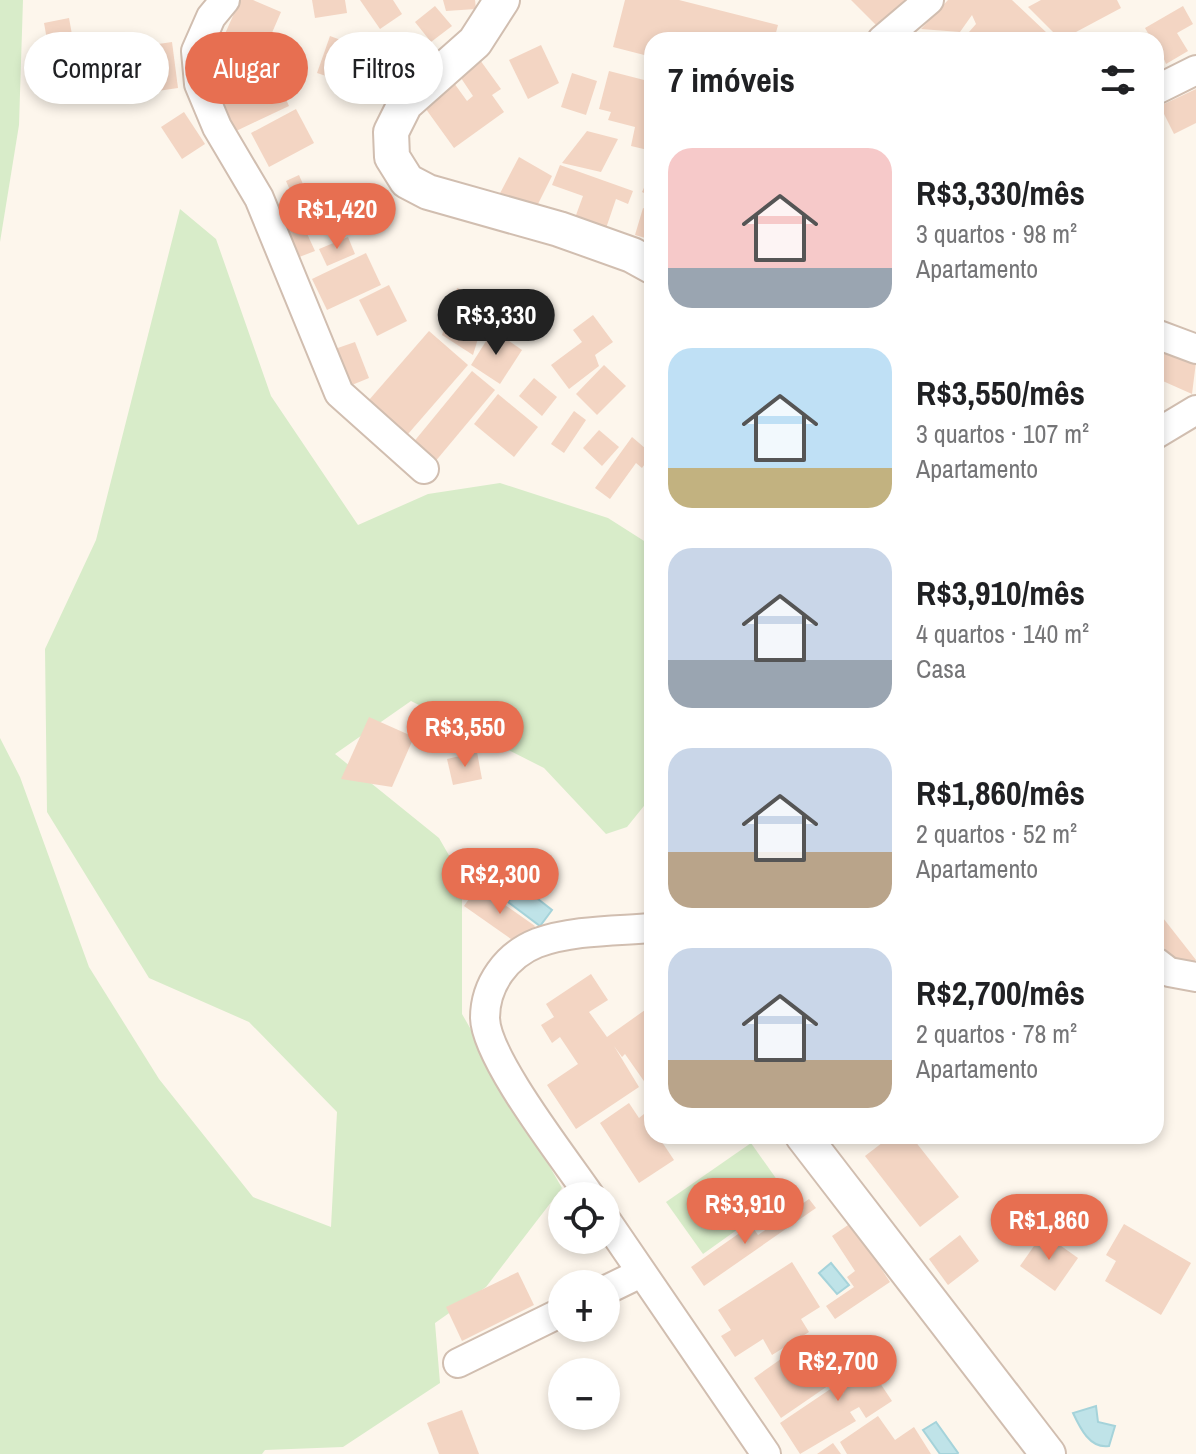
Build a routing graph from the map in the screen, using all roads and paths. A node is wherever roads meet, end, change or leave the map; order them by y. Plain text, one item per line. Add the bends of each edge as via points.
1 (225, 0) edge
2 (502, 0) edge
3 (929, 0) edge
4 (891, 32) edge
5 (1196, 70) edge
6 (1164, 86) edge
7 (644, 262) edge
8 (1164, 337) edge
9 (1196, 349) edge
10 (1196, 410) edge
11 (1164, 429) edge
12 (424, 469) dead end
13 (644, 929) edge
14 (1164, 968) edge
15 (1196, 977) edge
16 (809, 1144) edge
17 (580, 1182) edge
18 (620, 1241) edge
19 (641, 1273) junction
20 (620, 1283) edge
21 (548, 1319) edge
22 (458, 1363) dead end
23 (766, 1454) edge
24 (1048, 1454) edge

1 - 12 street via 196,51 199,84 217,127 259,198 339,393
2 - 7 street via 475,42 405,104 391,132 392,157 407,181 428,192 559,229
3 - 4 street
5 - 6 street
8 - 9 street
10 - 11 street
13 - 17 street via 537,943 504,963 489,994 485,1020 493,1043 514,1084
14 - 15 street
16 - 24 street
18 - 19 street
19 - 20 street
19 - 23 street
21 - 22 street

